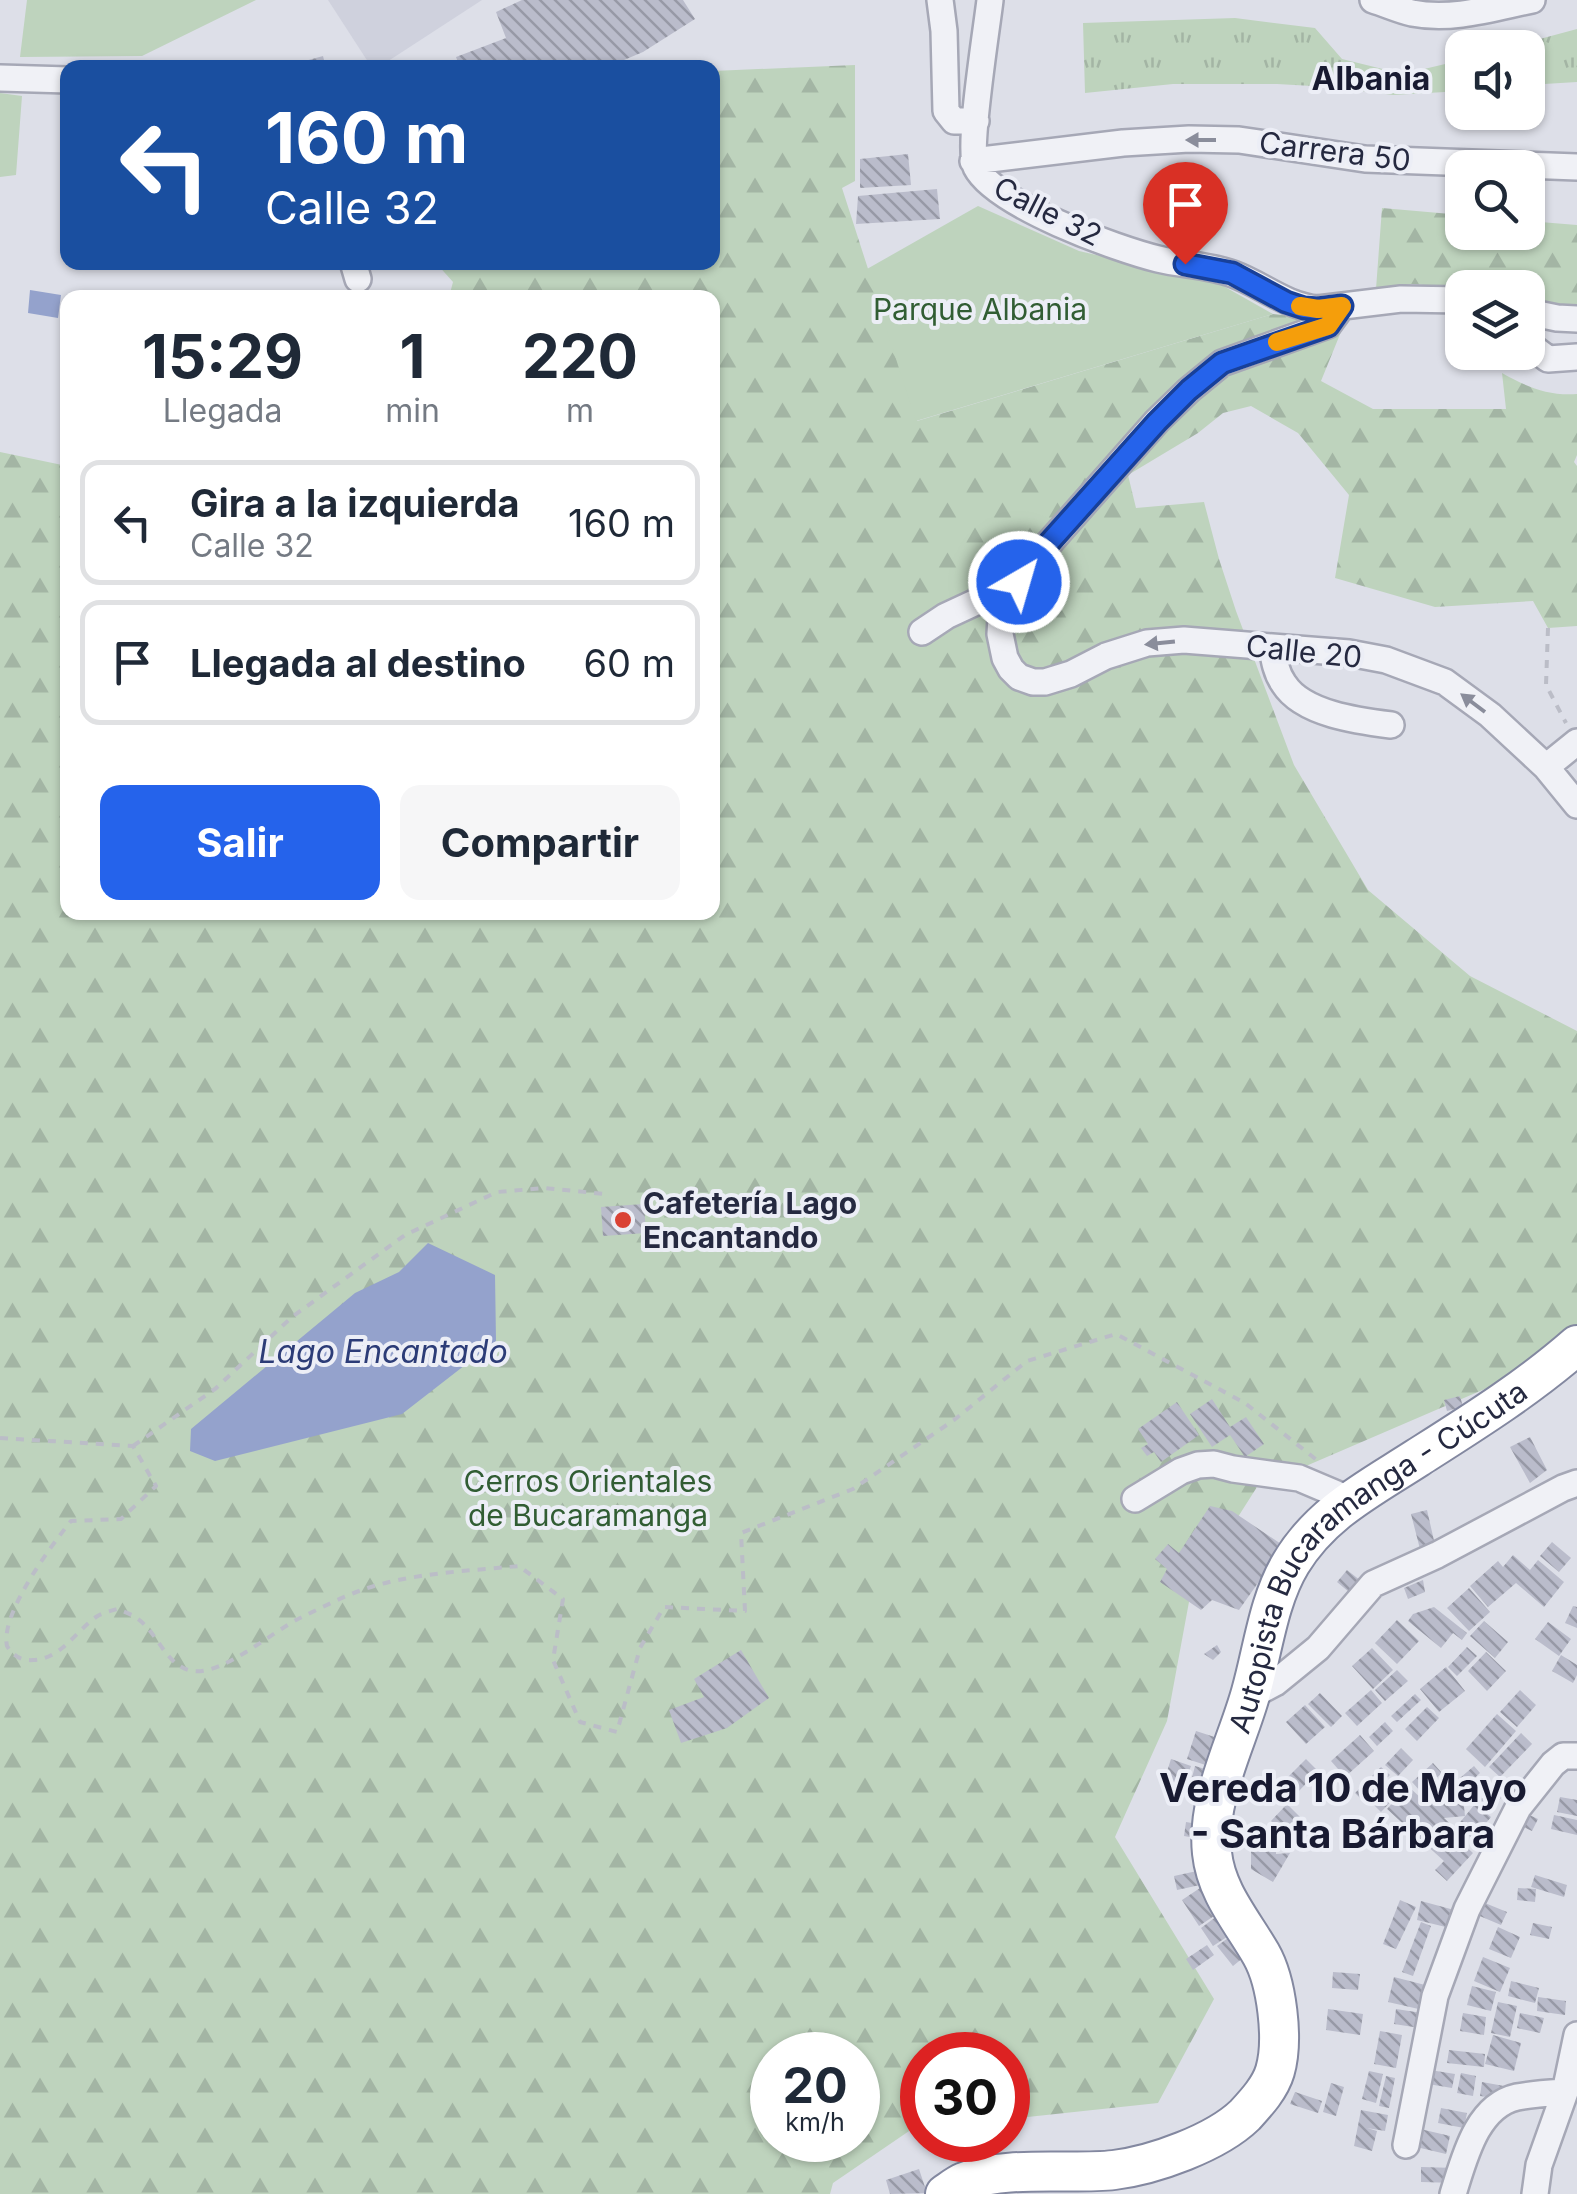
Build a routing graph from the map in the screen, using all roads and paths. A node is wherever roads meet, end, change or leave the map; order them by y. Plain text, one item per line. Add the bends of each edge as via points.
1 (940, 0) edge
2 (990, 0) edge
3 (1373, 0) edge
4 (1532, 0) edge
5 (0, 78) edge
6 (60, 80) edge
7 (976, 121) junction
8 (974, 160) junction
9 (1577, 167) edge
10 (1445, 300) edge
11 (1342, 306) junction
12 (1545, 316) edge
13 (1577, 319) edge
14 (1545, 356) edge
15 (1577, 357) edge
16 (1019, 582) junction
17 (1548, 628) dead end
18 (922, 632) dead end
19 (1272, 647) junction
20 (1391, 725) dead end
21 (1576, 742) edge
22 (1546, 766) junction
23 (1577, 805) edge
24 (605, 1194) dead end
25 (1577, 1345) edge
26 (0, 1438) edge
27 (133, 1446) junction
28 (1317, 1460) dead end
29 (1577, 1483) edge
30 (1135, 1499) dead end
31 (1351, 1500) junction
32 (1250, 1696) junction
33 (1577, 1756) edge
34 (1577, 2034) edge
35 (1571, 2099) edge
36 (1406, 2145) dead end
37 (945, 2194) edge
38 (1454, 2194) edge
39 (1534, 2194) edge

1 - 7 street via 946,111 954,121
2 - 7 street, Calle 32
3 - 4 street via 1434,15
5 - 6 street
7 - 8 street, Calle 32
9 -> 8 street, Carrera 50 via 1366,159 1189,139
8 - 11 street, Calle 32 via 1000,192 1106,242 1232,273 1304,308
10 - 11 street, Calle 32
11 - 16 street via 1328,326 1222,363 1189,390
12 - 13 street
14 - 15 street
16 - 18 street
19 -> 16 street, Calle 20 via 1147,643 1034,682 1010,669 1001,646 1000,618
17 - 21 path via 1546,685
19 - 20 street via 1285,688 1303,702 1351,720
22 -> 19 street, Calle 20 via 1445,682 1386,660
21 - 22 street
22 - 23 street, Calle 20
24 - 27 path via 497,1192 406,1235 292,1317 215,1389
25 - 31 highway, Autopista Bucaramanga - Cúcuta via 1512,1396
26 - 27 path
27 - 28 path via 156,1486 121,1520 71,1521 6,1610 2,1634 16,1657 58,1653 98,1615 117,1609 137,1617 182,1668 196,1672 361,1590 520,1566 563,1599 553,1660 580,1722 617,1732 640,1648 664,1606 745,1611 741,1534 853,1489 1027,1361 1116,1334 1245,1403
29 - 32 street via 1373,1584 1318,1648
30 - 31 street via 1181,1472 1214,1464 1299,1478
31 - 32 highway, Autopista Bucaramanga - Cúcuta via 1316,1529 1280,1585
32 - 37 highway, Autopista Bucaramanga - Cúcuta via 1217,1801 1212,1848 1222,1890 1270,1974 1278,2032 1268,2085 1220,2133 1162,2158 1116,2170 990,2176
33 - 36 street via 1553,1764 1518,1808 1467,1909 1435,1996
34 - 35 street
35 - 38 street via 1512,2098 1486,2116
35 - 39 street via 1539,2165

